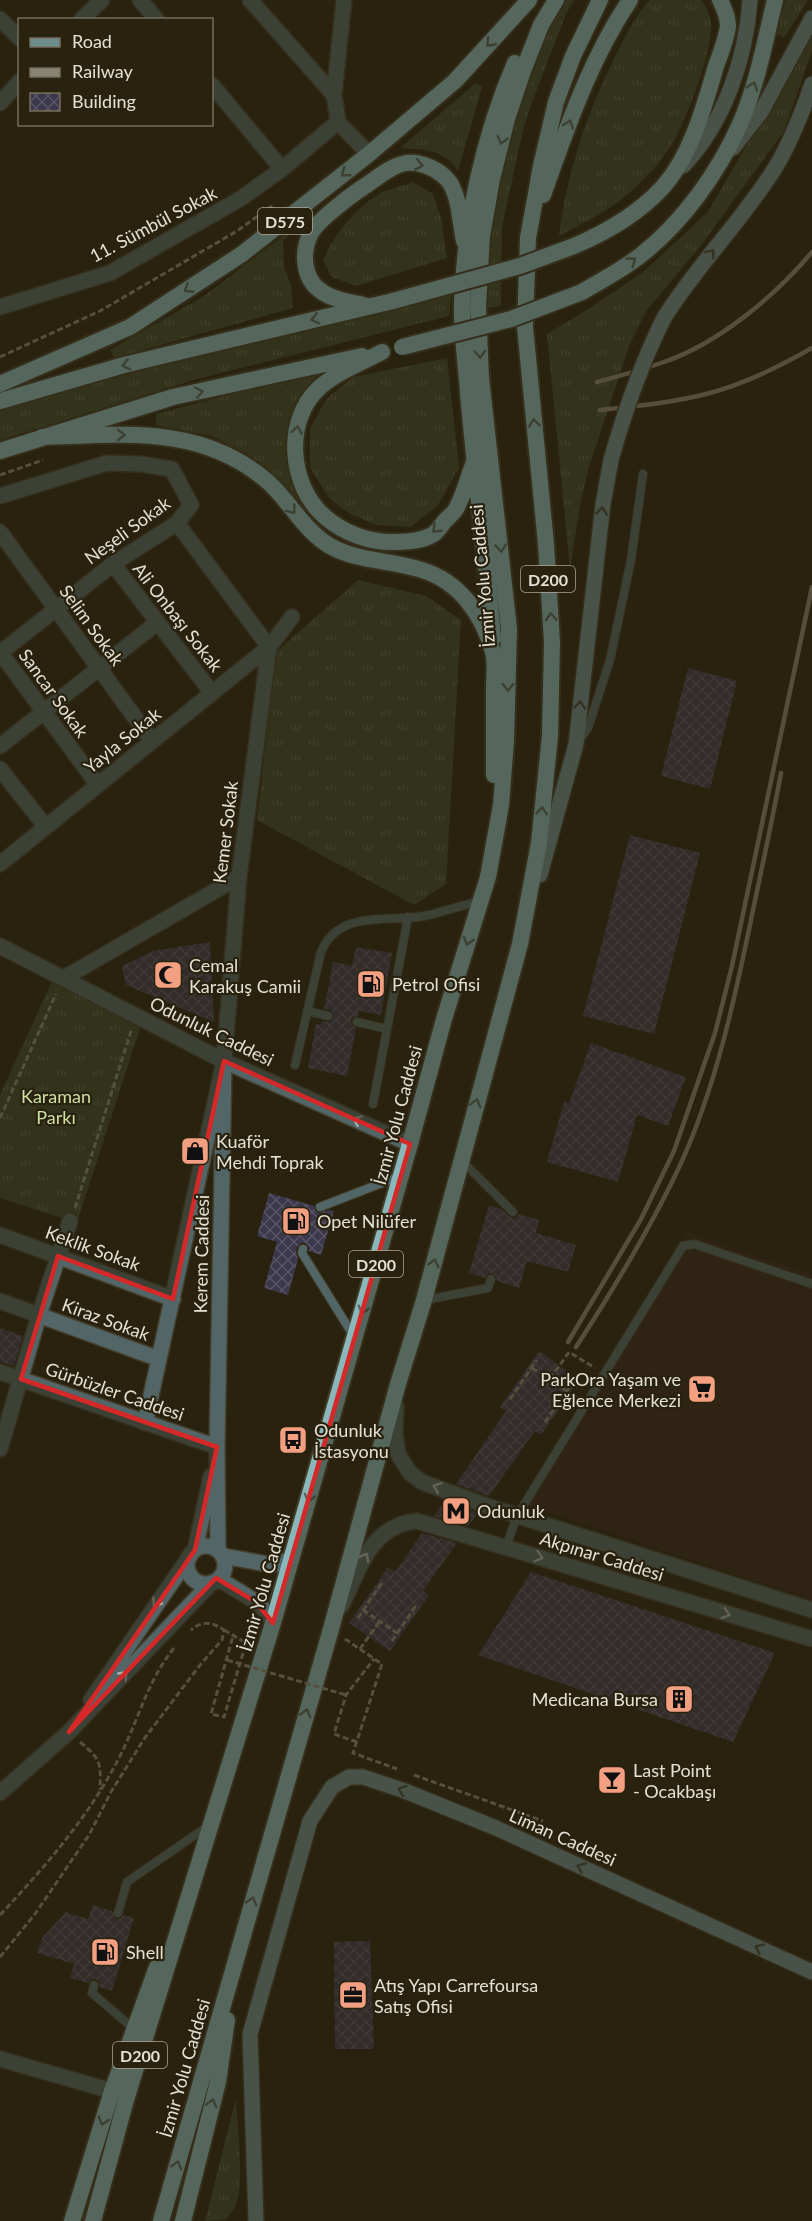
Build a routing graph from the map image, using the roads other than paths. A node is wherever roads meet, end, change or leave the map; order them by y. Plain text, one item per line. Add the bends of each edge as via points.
1 (102, 0) edge
2 (140, 0) edge
3 (250, 0) edge
4 (344, 0) edge
5 (529, 0) edge
6 (542, 0) edge
7 (556, 0) edge
8 (600, 0) edge
9 (630, 0) edge
10 (720, 0) edge
11 (750, 0) edge
12 (775, 0) edge
13 (83, 18) edge
14 (155, 18) edge
15 (812, 18) edge
16 (0, 19) edge
17 (18, 37) edge
18 (18, 83) edge
19 (812, 84) edge
20 (213, 86) edge
21 (334, 95) junction
22 (0, 103) edge
23 (338, 122) junction
24 (369, 154) junction
25 (282, 169) junction
26 (663, 186) junction
27 (694, 201) junction
28 (528, 238) junction
29 (466, 253) junction
30 (368, 306) junction
31 (0, 307) edge
32 (382, 352) junction
33 (0, 384) edge
34 (0, 401) edge
35 (42, 436) junction
36 (0, 451) edge
37 (474, 461) junction
38 (643, 474) dead end
39 (0, 496) edge
40 (177, 523) junction
41 (0, 532) edge
42 (112, 564) junction
43 (56, 610) junction
44 (292, 616) dead end
45 (158, 622) junction
46 (269, 647) junction
47 (0, 653) edge
48 (494, 654) junction
49 (98, 668) junction
50 (212, 693) junction
51 (44, 712) junction
52 (152, 741) junction
53 (576, 744) junction
54 (0, 746) edge
55 (0, 769) edge
56 (98, 785) junction
57 (46, 826) junction
58 (494, 845) junction
59 (0, 864) edge
60 (239, 877) junction
61 (480, 901) junction
62 (408, 917) junction
63 (520, 944) junction
64 (0, 946) edge
65 (64, 978) junction
66 (307, 1011) junction
67 (328, 1016) dead end
68 (357, 1022) dead end
69 (387, 1029) junction
70 (224, 1061) junction
71 (295, 1065) dead end
72 (373, 1104) dead end
73 (410, 1144) junction
74 (461, 1160) junction
75 (401, 1176) junction
76 (320, 1208) dead end
77 (513, 1212) dead end
78 (70, 1221) road end
79 (0, 1235) edge
80 (303, 1249) dead end
81 (58, 1256) junction
82 (491, 1279) dead end
83 (812, 1284) edge
84 (173, 1299) junction
85 (424, 1300) junction
86 (0, 1301) edge
87 (39, 1315) junction
88 (355, 1338) junction
89 (159, 1359) junction
90 (0, 1372) edge
91 (21, 1379) junction
92 (398, 1384) junction
93 (145, 1423) junction
94 (217, 1447) junction
95 (0, 1449) edge
96 (518, 1516) junction
97 (506, 1547) junction
98 (193, 1553) junction
99 (221, 1553) junction
100 (292, 1557) junction
101 (215, 1581) junction
102 (812, 1610) edge
103 (273, 1623) junction
104 (331, 1629) junction
105 (812, 1639) edge
106 (69, 1732) junction
107 (0, 1793) edge
108 (211, 1823) junction
109 (191, 1889) junction
110 (118, 1913) dead end
111 (236, 1957) junction
112 (812, 1972) edge
113 (94, 1985) dead end
114 (134, 2029) junction
115 (0, 2059) edge
116 (112, 2091) junction
117 (188, 2201) junction
118 (72, 2221) edge
119 (93, 2221) edge
120 (161, 2221) edge
121 (183, 2221) edge
122 (195, 2221) edge
123 (256, 2221) edge

1 - 13 street
2 - 14 street
3 - 21 street
4 - 21 street
5 -> 24 highway, D575 via 455,81
6 - 29 highway via 492,127
7 -> 58 highway, İzmir Yolu Caddesi / D200 via 522,71 492,179 482,236 478,306 481,378 509,629 506,741
8 - 28 highway, İzmir Yolu Caddesi / D200 via 556,102
28 -> 9 highway via 581,93
10 - 26 highway via 728,24 725,39 694,131
11 - 26 main road via 736,73 724,105 689,160
27 -> 12 highway via 740,124
15 - 27 main road via 761,112
16 - 17 street
18 - 22 street
53 -> 19 main road, bridge via 603,504 632,388 645,355 680,292 774,170 792,137
20 - 25 street
21 - 23 street
23 - 24 street
23 - 25 street, 11. Sümbül Sokak
24 -> 33 highway, D575 via 242,254 130,327
25 - 31 street, 11. Sümbül Sokak via 240,199 110,273
26 - 30 highway, bridge via 604,234 520,266
32 -> 27 highway, bridge via 511,319 582,292 641,255
63 -> 28 highway, İzmir Yolu Caddesi / D200 via 539,843 550,736 552,642 525,327
30 -> 29 highway via 320,291 311,282 304,259 311,232 349,196 392,168 416,163 439,172 449,182
29 - 37 highway via 462,304
30 -> 34 highway via 124,365
35 -> 32 highway via 173,397
37 -> 32 highway via 455,511 435,533 422,539 370,540 323,515 299,473 295,438 299,419 317,390
35 - 36 highway
35 -> 48 highway via 142,434 194,442 225,453 270,483 302,522 330,546 349,554 418,568 451,585 478,614
37 - 48 highway
38 - 53 lane via 631,560 610,660 588,728
39 - 40 street, Neşeli Sokak via 107,463 140,464 172,469 191,505
40 - 42 street, Neşeli Sokak
40 - 46 street
41 - 43 street, Selim Sokak
42 - 43 street, Neşeli Sokak
42 - 45 street, Ali Onbaşı Sokak
43 - 47 street, Neşeli Sokak
43 - 49 street, Selim Sokak
44 - 46 street, Kemer Sokak
45 - 49 street
45 - 50 street, Ali Onbaşı Sokak
46 - 50 street, Yayla Sokak
46 - 60 street, Kemer Sokak
47 - 51 street, Sancar Sokak
48 - 58 highway
49 - 51 street
49 - 52 street, Selim Sokak
50 - 52 street, Yayla Sokak
51 - 54 street
51 - 56 street, Sancar Sokak
52 - 56 street, Yayla Sokak
53 - 63 main road
55 - 57 street
56 - 57 street, Yayla Sokak
57 - 59 street, Yayla Sokak
58 - 61 highway, İzmir Yolu Caddesi / D200
60 - 65 street
60 - 70 street, Kemer Sokak
61 - 62 lane
61 -> 73 highway, İzmir Yolu Caddesi / D200
62 - 66 lane via 357,921 334,932 321,952
62 - 69 lane
74 -> 63 highway, İzmir Yolu Caddesi / D200
64 - 65 street, Odunluk Caddesi
65 - 70 street, Odunluk Caddesi
66 - 67 lane
66 - 71 lane
68 - 69 lane
69 - 72 lane
73 -> 70 street, Odunluk Caddesi
70 - 84 street
70 - 94 street, Kerem Caddesi
73 - 75 highway, İzmir Yolu Caddesi / D200
74 - 77 lane
85 -> 74 highway, İzmir Yolu Caddesi / D200
75 - 76 lane
75 -> 88 highway, İzmir Yolu Caddesi / D200
78 - 81 street, Kiraz Sokak
79 - 81 street, Keklik Sokak
80 - 88 lane
81 - 84 street, Keklik Sokak
81 - 87 street, Kiraz Sokak
82 - 85 lane via 488,1288
83 - 96 lane via 693,1244 683,1246
84 - 89 street
85 - 92 highway, İzmir Yolu Caddesi / D200
86 - 87 street, Kiraz Sokak
87 - 89 street, Kiraz Sokak
87 - 91 street, Kiraz Sokak
88 -> 100 highway, İzmir Yolu Caddesi / D200
89 - 93 street
90 - 91 street, Gürbüzler Caddesi
91 - 93 street, Gürbüzler Caddesi
91 - 95 street, Kiraz Sokak
96 -> 92 street, Akpınar Caddesi via 423,1482 410,1473 399,1454 395,1433
92 - 104 highway, İzmir Yolu Caddesi / D200
93 - 94 street, Gürbüzler Caddesi
94 - 98 street, Kerem Caddesi
94 - 99 street, Kerem Caddesi
96 - 97 lane
96 - 102 street, Akpınar Caddesi
104 -> 97 street, Akpınar Caddesi via 368,1552 379,1537 404,1522 417,1521
97 -> 105 street, Akpınar Caddesi
98 - 99 street via 211,1546
98 - 101 street, Kerem Caddesi via 187,1563 191,1577 204,1584
98 -> 106 street, Kerem Caddesi
99 - 100 street via 267,1564 281,1564
99 - 101 street, Kerem Caddesi via 224,1573
100 - 103 highway, İzmir Yolu Caddesi / D200
101 - 103 street via 256,1602
106 -> 101 street, Kerem Caddesi
103 - 108 highway, İzmir Yolu Caddesi / D200
111 -> 104 highway, İzmir Yolu Caddesi / D200
106 - 107 street, Kerem Caddesi
108 - 109 highway, İzmir Yolu Caddesi / D200
108 - 110 lane via 128,1882
109 - 114 highway
109 - 119 highway, İzmir Yolu Caddesi / D200
117 -> 111 highway via 218,2082
120 -> 111 highway, İzmir Yolu Caddesi / D200
112 -> 123 main road, Liman Caddesi via 496,1828 405,1791 363,1777 349,1777 333,1787 310,1821 250,2034
113 - 114 lane via 92,1993
114 - 116 highway
115 - 116 street
116 -> 118 highway
117 - 121 highway
117 - 122 highway

